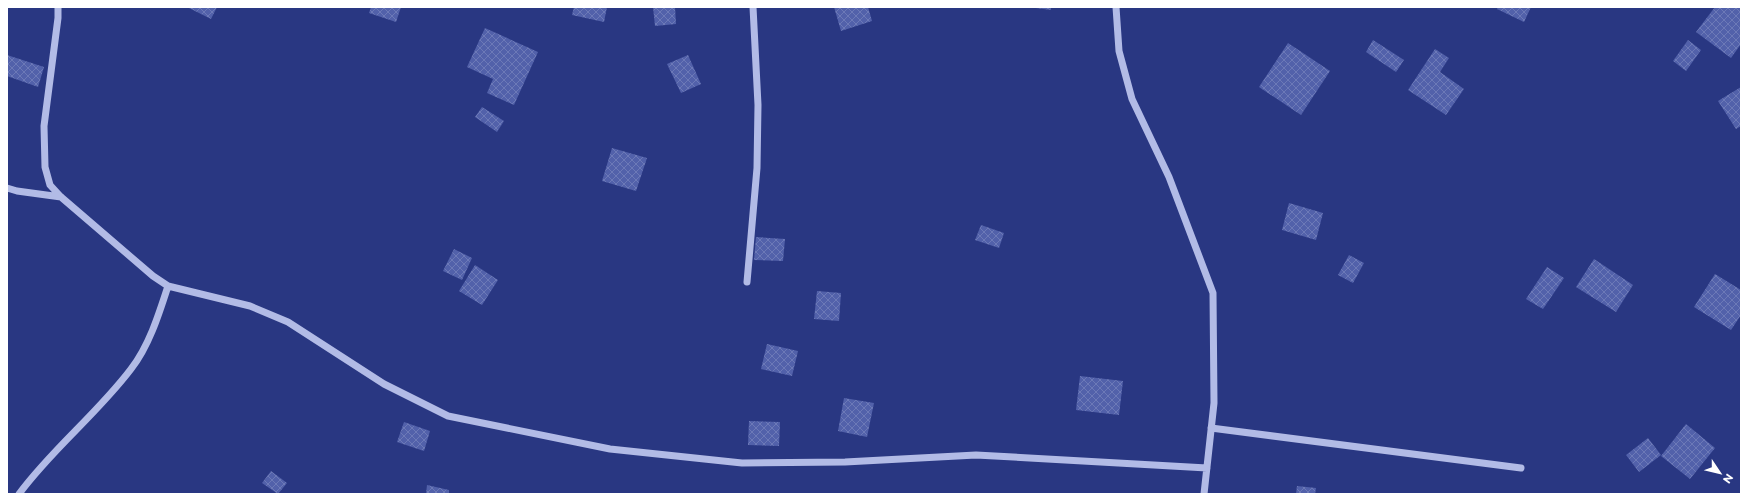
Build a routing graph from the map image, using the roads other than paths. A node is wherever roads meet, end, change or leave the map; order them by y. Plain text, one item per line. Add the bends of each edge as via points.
1 (58, 7) edge
2 (753, 7) edge
3 (1116, 7) edge
4 (7, 188) edge
5 (61, 198) junction
6 (747, 282) dead end
7 (168, 286) junction
8 (1211, 428) junction
9 (1207, 468) junction
10 (1521, 468) dead end
11 (19, 494) edge
12 (1204, 494) edge

1 - 5 street via 44,126 44,167 50,185
2 - 6 street via 758,105 757,168
3 - 8 street via 1119,51 1132,98 1169,177 1213,293 1214,403
4 - 5 street
5 - 7 street
7 - 9 street via 250,306 288,322 384,384 448,416 610,449 742,463 845,462 976,455
7 - 11 street via 155,325 132,369 35,472
8 - 9 street
8 - 10 street
9 - 12 street

